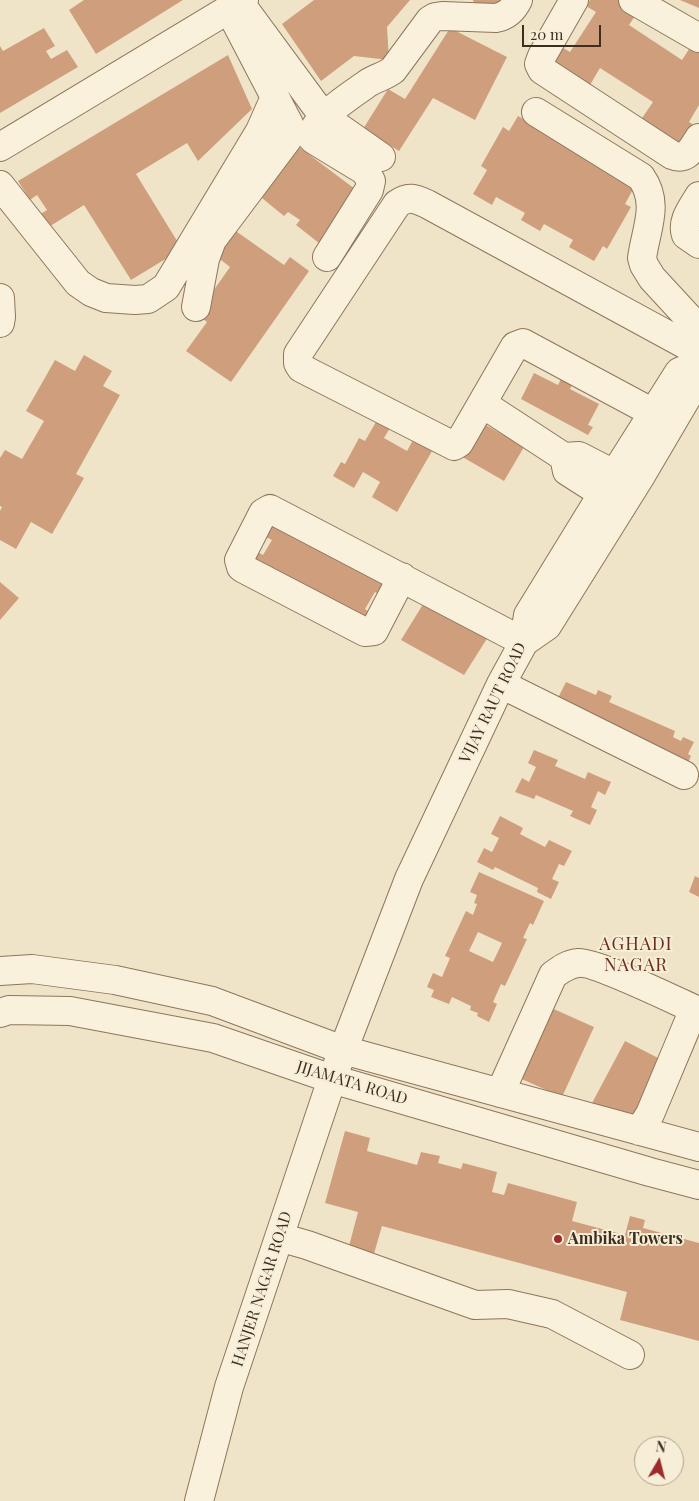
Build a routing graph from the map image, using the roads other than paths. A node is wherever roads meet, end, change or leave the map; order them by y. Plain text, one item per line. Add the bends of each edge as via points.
1 (518, 0) edge
2 (574, 0) edge
3 (632, 0) edge
4 (238, 3) edge
5 (699, 38) edge
6 (275, 97) junction
7 (536, 112) dead end
8 (324, 117) junction
9 (699, 138) edge
10 (0, 147) edge
11 (381, 157) dead end
12 (0, 185) edge
13 (699, 196) edge
14 (699, 244) edge
15 (327, 257) dead end
16 (0, 298) edge
17 (196, 307) dead end
18 (0, 323) edge
19 (699, 329) edge
20 (697, 358) edge
21 (657, 418) junction
22 (613, 491) junction
23 (402, 577) junction
24 (524, 642) junction
25 (501, 684) junction
26 (684, 775) dead end
27 (0, 971) edge
28 (696, 1001) edge
29 (0, 1013) edge
30 (343, 1050) junction
31 (332, 1078) junction
32 (500, 1093) junction
33 (640, 1131) junction
34 (699, 1147) edge
35 (699, 1185) edge
36 (279, 1237) junction
37 (630, 1355) dead end
38 (199, 1501) edge

1 - 8 street via 502,17 442,16 430,20 393,70 368,83
2 - 9 street via 542,56 539,64 542,70 672,155 688,155
3 - 5 street
4 - 6 street
4 - 8 street
4 - 10 street
6 - 12 street via 260,132 166,287 148,299 106,298 78,283
6 - 17 street via 290,128 289,136 212,240
7 - 19 street via 628,167 648,186 650,218 642,258 644,265
8 - 11 street
8 - 15 street via 312,132 312,138 365,172 371,185
13 - 14 street via 684,226 686,235
16 - 18 street
20 - 21 street, VIJAY RAUT ROAD via 679,372
20 - 21 street via 427,204 411,198 396,204 298,354 301,368 454,446 460,443 515,346 523,343
21 - 22 street, VIJAY RAUT ROAD
21 - 22 street via 526,357 491,412 564,457 567,471
22 - 24 street, VIJAY RAUT ROAD via 528,615
23 - 23 street via 374,631 365,632 240,567 238,560 263,513 270,509
23 - 24 street
24 - 25 street, VIJAY RAUT ROAD
25 - 26 street
25 - 30 street, VIJAY RAUT ROAD via 409,879
27 - 30 street, JIJAMATA ROAD via 32,969 115,980 212,1001
28 - 32 street via 580,963 565,967 554,975
28 - 33 street
29 - 31 street, JIJAMATA ROAD via 9,1010 70,1011 213,1038
30 - 31 street, VIJAY RAUT ROAD
30 - 32 street, JIJAMATA ROAD
31 - 35 street, JIJAMATA ROAD
31 - 36 street, HANJER NAGAR ROAD
32 - 33 street, JIJAMATA ROAD
33 - 34 street, JIJAMATA ROAD
36 - 37 street via 475,1305 508,1304 552,1314
36 - 38 street, HANJER NAGAR ROAD via 229,1387

